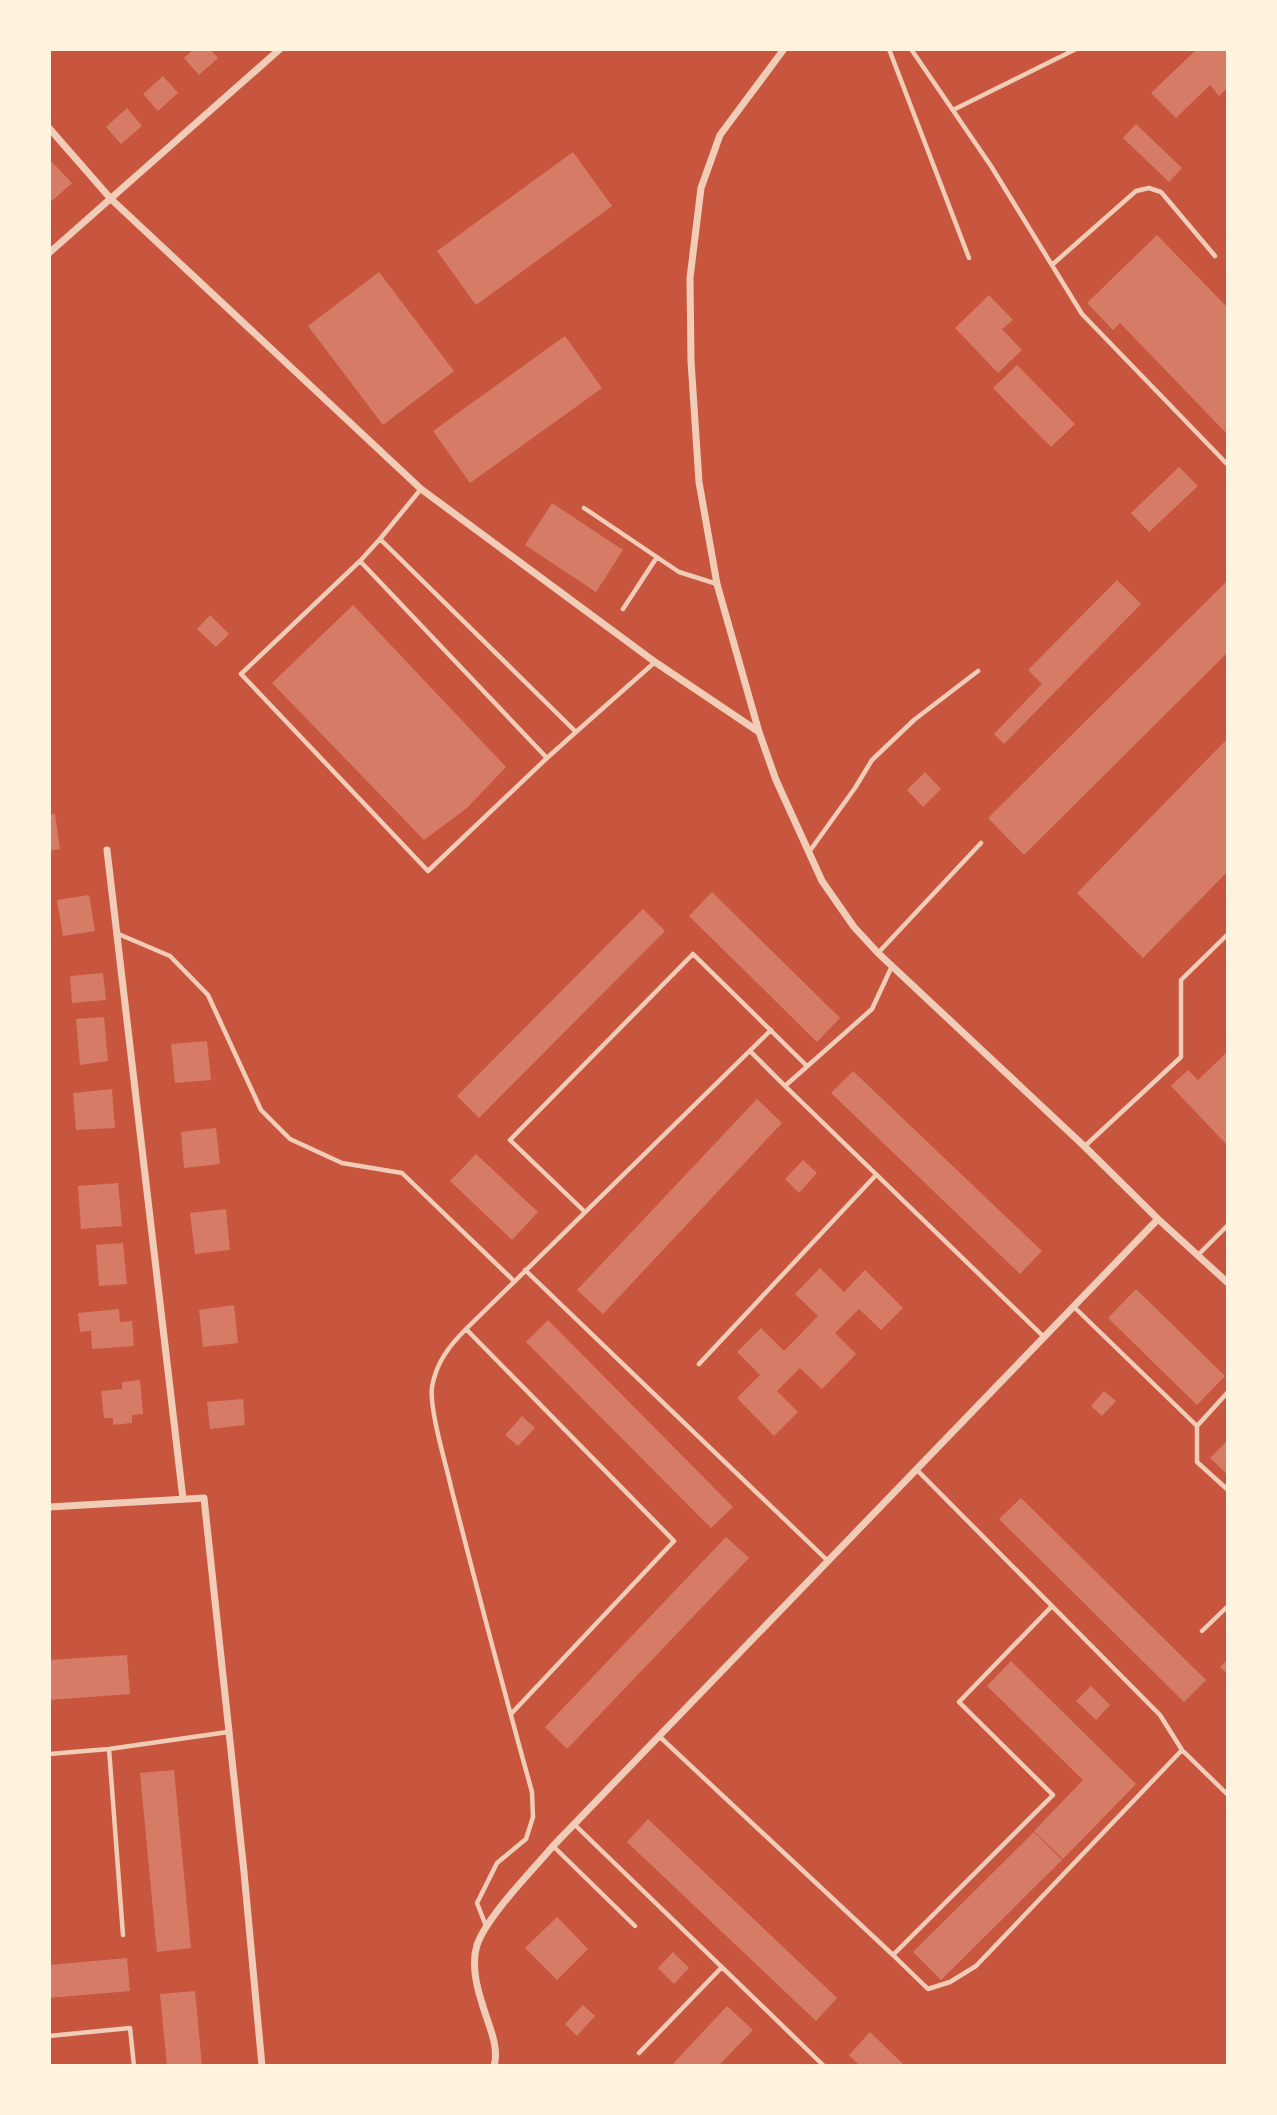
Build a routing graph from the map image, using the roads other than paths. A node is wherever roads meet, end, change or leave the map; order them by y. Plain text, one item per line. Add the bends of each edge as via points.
1 (280, 49) edge
2 (784, 49) edge
3 (889, 49) edge
4 (911, 49) edge
5 (1076, 49) edge
6 (955, 109) junction
7 (49, 128) edge
8 (111, 199) junction
9 (49, 253) edge
10 (1215, 256) dead end
11 (969, 258) dead end
12 (1052, 264) junction
13 (1228, 465) edge
14 (421, 489) junction
15 (584, 508) dead end
16 (380, 539) junction
17 (657, 557) junction
18 (360, 561) junction
19 (716, 584) junction
20 (623, 608) dead end
21 (655, 662) junction
22 (978, 671) dead end
23 (576, 732) junction
24 (759, 732) junction
25 (547, 758) junction
26 (981, 843) dead end
27 (107, 850) dead end
28 (809, 852) junction
29 (115, 933) junction
30 (1228, 934) edge
31 (878, 953) junction
32 (892, 966) junction
33 (771, 1030) junction
34 (750, 1051) junction
35 (807, 1066) junction
36 (785, 1086) junction
37 (1084, 1146) junction
38 (876, 1175) junction
39 (584, 1212) junction
40 (1158, 1219) junction
41 (1228, 1225) edge
42 (1198, 1255) junction
43 (525, 1270) junction
44 (1227, 1279) edge
45 (514, 1281) junction
46 (1073, 1306) junction
47 (466, 1329) junction
48 (1044, 1338) junction
49 (699, 1364) dead end
50 (1228, 1392) edge
51 (1197, 1426) junction
52 (917, 1470) junction
53 (1228, 1490) edge
54 (183, 1499) junction
55 (49, 1507) edge
56 (828, 1561) junction
57 (1052, 1606) junction
58 (1228, 1606) edge
59 (1202, 1631) dead end
60 (511, 1714) junction
61 (229, 1732) junction
62 (660, 1737) junction
63 (109, 1749) junction
64 (1182, 1750) junction
65 (49, 1754) edge
66 (1228, 1796) edge
67 (574, 1824) junction
68 (553, 1846) junction
69 (486, 1926) junction
70 (635, 1926) dead end
71 (124, 1935) dead end
72 (893, 1955) junction
73 (722, 1967) junction
74 (49, 2036) edge
75 (639, 2053) dead end
76 (497, 2064) edge
77 (134, 2066) edge
78 (262, 2066) edge
79 (824, 2066) edge

1 - 8 street
2 - 19 street via 720,135 701,188 690,278 691,361 699,482
3 - 11 lane
4 - 6 lane
5 - 6 lane
6 - 12 lane
7 - 8 street
8 - 9 street
8 - 14 street
10 - 12 lane via 1161,192 1149,188 1136,191
12 - 13 lane via 1082,314
14 - 16 lane
14 - 21 street
15 - 17 lane
16 - 18 lane
16 - 23 lane
17 - 19 lane via 679,572
17 - 20 lane
18 - 25 lane
18 - 25 lane via 241,674 428,872
19 - 24 street
21 - 23 lane
21 - 24 street
22 - 28 lane via 914,720 872,760
23 - 25 lane
24 - 28 street
26 - 31 lane
27 - 29 street
28 - 31 street via 834,901
29 - 45 lane via 170,956 208,995 261,1110 290,1139 342,1163 402,1173
29 - 54 street
30 - 37 lane via 1181,980 1181,1057
31 - 32 street
32 - 35 lane via 872,1009
32 - 37 street
33 - 34 lane
33 - 35 lane
33 - 39 lane via 693,954 510,1140
34 - 36 lane
34 - 39 lane
35 - 36 lane
36 - 38 lane
37 - 40 street
38 - 48 lane
38 - 49 lane
39 - 43 lane
40 - 42 street
40 - 46 street
41 - 42 lane
42 - 44 street
43 - 45 lane
43 - 56 lane
45 - 47 lane
46 - 48 street
46 - 51 lane
47 - 60 lane via 438,1364 431,1390
47 - 60 lane via 674,1541
48 - 52 street
50 - 51 lane
51 - 53 lane via 1197,1462
52 - 56 street
52 - 57 lane
54 - 55 street
54 - 61 street via 204,1498
56 - 62 street
57 - 64 lane via 1160,1715
57 - 72 lane via 959,1702 1053,1795
58 - 59 lane
60 - 69 lane via 532,1792 533,1817 526,1839 497,1863 477,1903
61 - 63 lane
61 - 78 street
62 - 67 street
62 - 72 lane
63 - 65 lane
63 - 71 lane
64 - 66 lane
64 - 72 lane via 976,1966 928,1989
67 - 68 street
67 - 73 lane
68 - 69 street
68 - 70 lane
69 - 76 street via 476,1946 474,1968
73 - 75 lane
73 - 79 lane
74 - 77 lane via 130,2028

